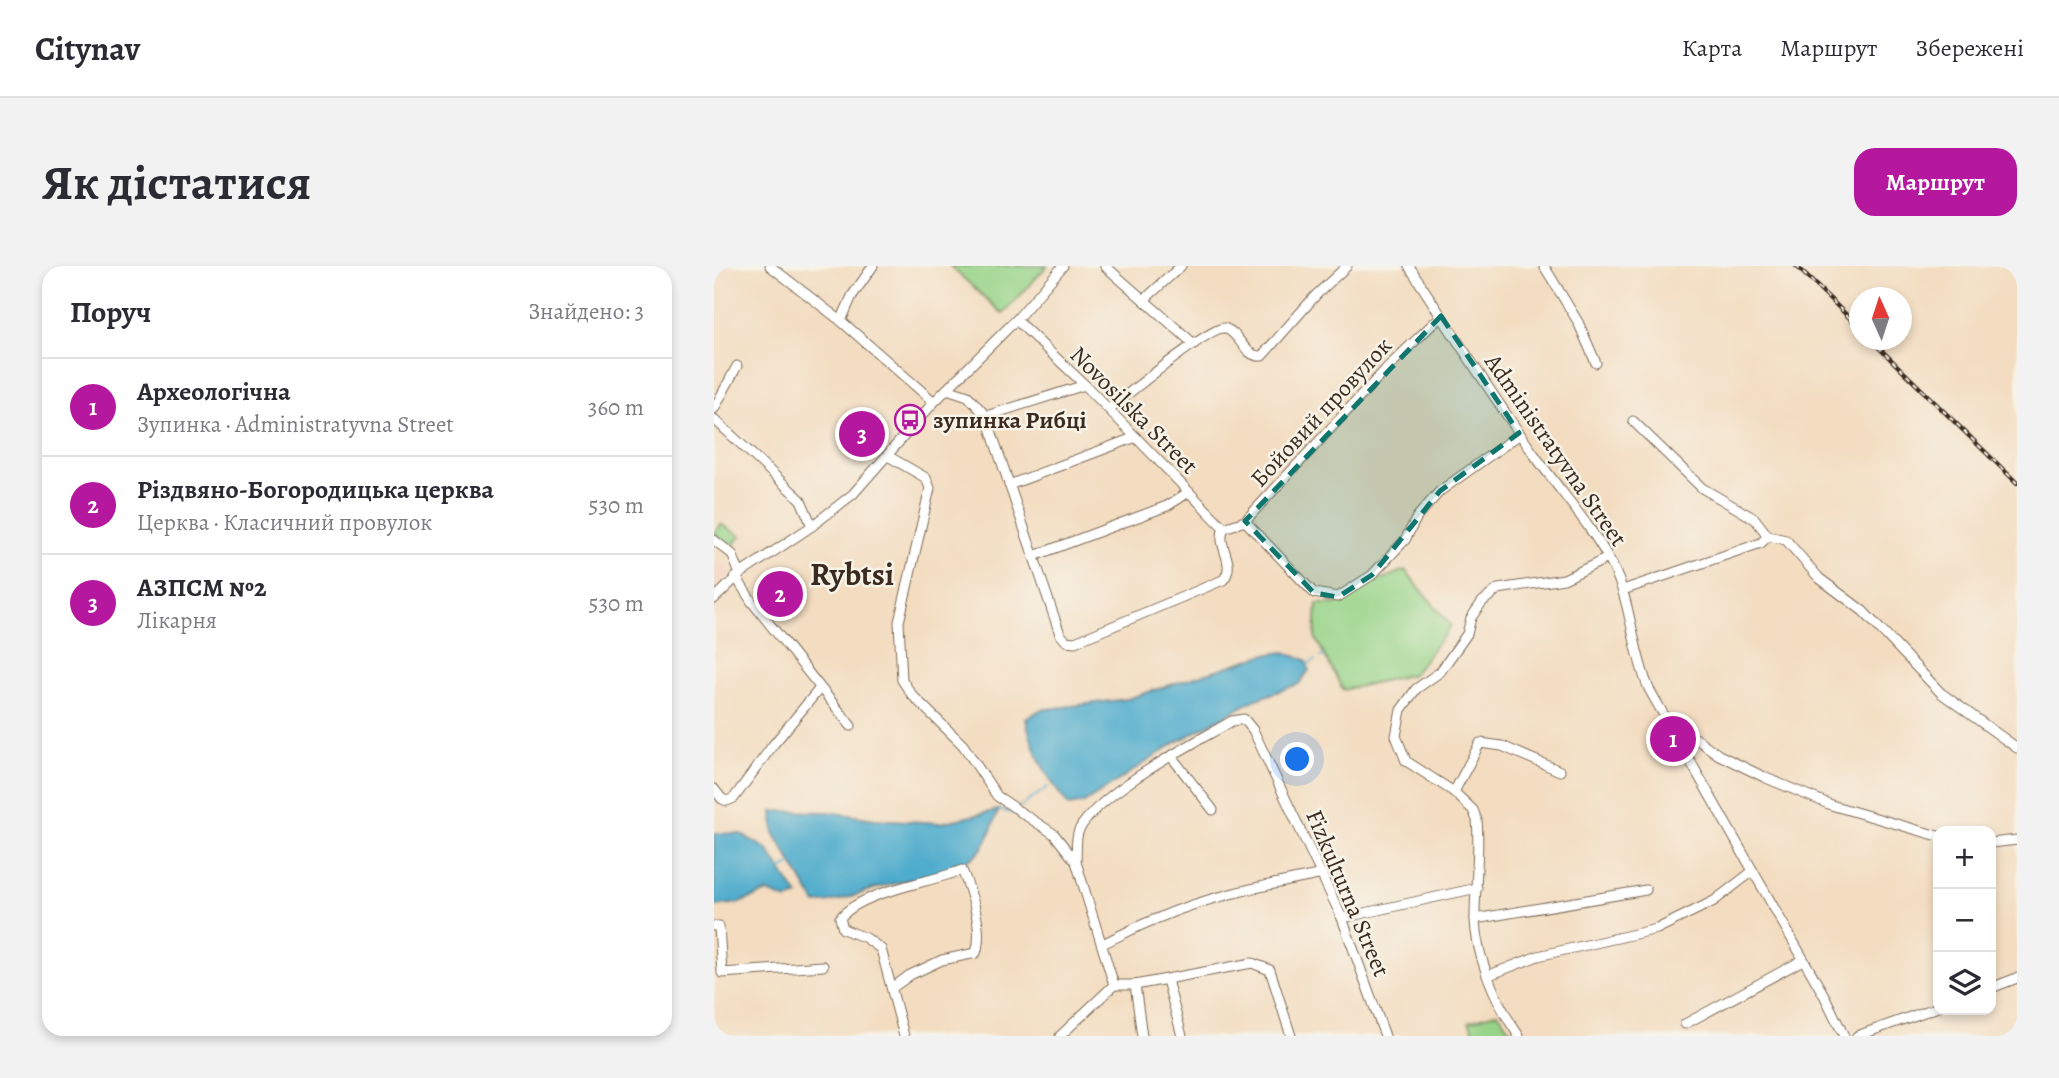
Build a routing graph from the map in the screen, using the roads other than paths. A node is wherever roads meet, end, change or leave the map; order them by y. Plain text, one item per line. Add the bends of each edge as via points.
1 (770, 266) edge
2 (792, 266) edge
3 (873, 266) edge
4 (1063, 266) edge
5 (1105, 266) edge
6 (1181, 266) edge
7 (1347, 266) edge
8 (1409, 266) edge
9 (1544, 266) edge
10 (786, 278) junction
11 (1144, 300) junction
12 (1441, 316) junction
13 (1016, 320) junction
14 (841, 321) junction
15 (1194, 344) junction
16 (1596, 363) dead end
17 (737, 366) dead end
18 (1084, 385) junction
19 (947, 389) junction
20 (934, 402) junction
21 (714, 409) edge
22 (1109, 410) junction
23 (986, 416) junction
24 (714, 419) edge
25 (1633, 421) dead end
26 (1520, 434) junction
27 (1136, 437) junction
28 (888, 456) junction
29 (1009, 485) junction
30 (1189, 492) junction
31 (1245, 521) junction
32 (812, 526) junction
33 (1224, 528) junction
34 (1768, 536) junction
35 (714, 540) edge
36 (1034, 556) junction
37 (1608, 558) junction
38 (738, 575) junction
39 (1623, 590) junction
40 (714, 599) edge
41 (820, 688) junction
42 (851, 726) dead end
43 (1678, 739) junction
44 (2017, 748) edge
45 (1171, 756) junction
46 (1560, 771) dead end
47 (714, 789) edge
48 (1454, 792) junction
49 (1213, 810) dead end
50 (1933, 835) edge
51 (2017, 840) edge
52 (1996, 842) edge
53 (1076, 862) junction
54 (1754, 871) junction
55 (1323, 874) junction
56 (1477, 888) junction
57 (1646, 890) dead end
58 (1342, 918) junction
59 (1475, 919) junction
60 (717, 926) edge
61 (1102, 944) junction
62 (1803, 960) junction
63 (823, 967) dead end
64 (1487, 976) junction
65 (2017, 978) edge
66 (1167, 980) junction
67 (1114, 985) junction
68 (1135, 985) junction
69 (1996, 986) edge
70 (892, 988) junction
71 (1933, 1009) edge
72 (1685, 1024) dead end
73 (904, 1036) edge
74 (1060, 1036) edge
75 (1142, 1036) edge
76 (1182, 1036) edge
77 (1291, 1036) edge
78 (1385, 1036) edge
79 (1518, 1036) edge
80 (1844, 1036) edge
81 (1857, 1036) edge

1 - 10 street
2 - 10 street
3 - 14 street
4 - 13 street
5 - 11 street
6 - 11 street
7 - 15 street via 1262,356 1251,354 1223,328
8 - 12 street, Administratyvna Street
9 - 16 street
10 - 14 street
11 - 15 street
12 - 26 street, Administratyvna Street
12 - 31 street, Бойовий провулок
13 - 18 street, Novosilska Street
13 - 19 street
14 - 20 street
15 - 22 street
17 - 21 street
18 - 22 street, Novosilska Street
18 - 23 street
19 - 20 street
19 - 23 street via 968,396
20 - 28 street
22 - 27 street, Novosilska Street
23 - 29 street
24 - 32 street via 801,500
25 - 34 street via 1702,488 1755,519
26 - 31 street via 1440,491 1417,517 1405,540 1372,575 1338,597 1314,593
26 - 37 street, Administratyvna Street
27 - 29 street
27 - 30 street, Novosilska Street
28 - 32 street via 853,494
28 - 53 street via 926,478 930,488 899,622 902,680 962,745 997,796 1054,834
29 - 36 street
30 - 33 street, Novosilska Street
30 - 36 street via 1167,506
31 - 33 street, Бойовий провулок
32 - 38 street
33 - 36 street via 1221,539 1229,568 1223,580 1075,642 1060,634
34 - 39 street via 1761,543
34 - 44 street via 1786,540 1819,578 1863,611 1941,693
35 - 38 street via 732,554
37 - 39 street, Administratyvna Street
37 - 48 street via 1564,579 1498,589 1482,602 1467,634 1440,672 1416,689 1401,710 1396,736 1406,761
38 - 40 street
38 - 41 street via 752,602
39 - 43 street, Administratyvna Street via 1640,668
41 - 42 street
41 - 47 street via 734,798 722,799
43 - 50 street via 1695,738 1719,755 1831,805
43 - 54 street, Administratyvna Street
45 - 49 street
45 - 53 street via 1100,806 1078,832
45 - 55 street, Fizkulturna Street via 1232,721 1244,719
46 - 48 street via 1502,746 1480,743
48 - 56 street via 1478,820
51 - 52 street
53 - 61 street
54 - 62 street, Administratyvna Street
54 - 64 street via 1714,901 1657,929 1538,956
55 - 58 street, Fizkulturna Street
55 - 61 street via 1271,884 1157,918
56 - 58 street
56 - 59 street
57 - 59 street
58 - 78 street, Fizkulturna Street
59 - 64 street
60 - 63 street via 722,973
61 - 67 street
62 - 72 street
62 - 80 street, Administratyvna Street
64 - 79 street
65 - 69 street
66 - 68 street
66 - 76 street
66 - 77 street via 1261,965 1270,970
67 - 68 street
67 - 74 street
68 - 75 street
70 - 70 street via 881,949 843,929 840,918 848,908 872,897 962,870 976,920 976,953 942,960
70 - 73 street
71 - 81 street

